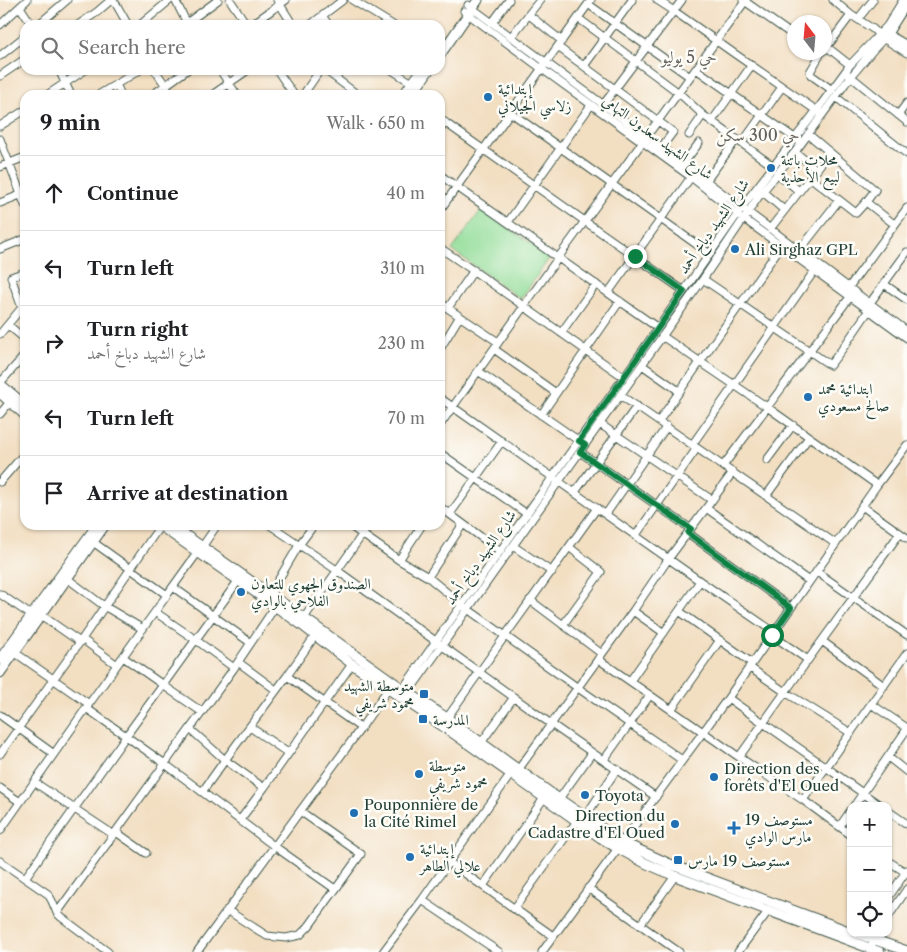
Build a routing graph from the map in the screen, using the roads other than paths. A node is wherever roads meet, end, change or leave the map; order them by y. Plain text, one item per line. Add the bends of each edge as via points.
1 (27, 0) edge
2 (67, 0) edge
3 (111, 0) edge
4 (170, 0) edge
5 (175, 0) edge
6 (218, 0) edge
7 (230, 0) edge
8 (343, 0) edge
9 (352, 0) edge
10 (478, 0) edge
11 (509, 0) edge
12 (540, 0) edge
13 (632, 0) edge
14 (656, 0) edge
15 (682, 0) edge
16 (745, 0) edge
17 (833, 0) edge
18 (873, 0) edge
19 (281, 1) edge
20 (590, 2) edge
21 (902, 2) edge
22 (20, 6) junction
23 (469, 8) edge
24 (674, 11) junction
25 (529, 14) junction
26 (322, 16) junction
27 (855, 17) junction
28 (578, 18) junction
29 (29, 20) edge
30 (44, 20) edge
31 (85, 20) edge
32 (125, 20) edge
33 (146, 20) edge
34 (184, 20) edge
35 (191, 20) edge
36 (244, 20) edge
37 (257, 20) edge
38 (290, 20) edge
39 (317, 20) edge
40 (325, 20) edge
41 (385, 20) edge
42 (1, 22) edge
43 (492, 23) junction
44 (615, 23) junction
45 (787, 31) edge
46 (881, 34) junction
47 (511, 37) junction
48 (605, 37) junction
49 (445, 39) edge
50 (20, 40) edge
51 (717, 41) junction
52 (832, 41) edge
53 (560, 44) junction
54 (907, 45) edge
55 (647, 46) junction
56 (445, 47) edge
57 (907, 53) edge
58 (0, 56) edge
59 (832, 56) edge
60 (817, 60) edge
61 (636, 61) junction
62 (20, 63) edge
63 (850, 65) junction
64 (544, 66) junction
65 (584, 66) junction
66 (751, 66) junction
67 (696, 69) junction
68 (62, 75) edge
69 (77, 75) edge
70 (131, 75) edge
71 (158, 75) edge
72 (180, 75) edge
73 (223, 75) edge
74 (241, 75) edge
75 (280, 75) edge
76 (317, 75) edge
77 (330, 75) edge
78 (399, 75) edge
79 (418, 75) edge
80 (424, 75) edge
81 (848, 75) junction
82 (0, 76) edge
83 (690, 77) junction
84 (66, 82) junction
85 (229, 83) junction
86 (116, 84) junction
87 (412, 84) junction
88 (165, 86) junction
89 (782, 87) junction
90 (615, 89) junction
91 (54, 90) edge
92 (69, 90) edge
93 (106, 90) edge
94 (119, 90) edge
95 (159, 90) edge
96 (168, 90) edge
97 (219, 90) edge
98 (234, 90) edge
99 (291, 90) edge
100 (307, 90) edge
101 (346, 90) edge
102 (409, 90) edge
103 (411, 90) edge
104 (679, 93) junction
105 (834, 93) junction
106 (731, 94) junction
107 (907, 103) edge
108 (591, 105) junction
109 (603, 106) junction
110 (510, 112) junction
111 (820, 112) junction
112 (20, 114) edge
113 (704, 115) junction
114 (762, 115) junction
115 (898, 115) junction
116 (658, 120) junction
117 (445, 121) edge
118 (712, 121) junction
119 (907, 122) edge
120 (0, 126) edge
121 (808, 134) junction
122 (688, 135) dead end
123 (0, 139) edge
124 (644, 139) junction
125 (799, 140) junction
126 (740, 141) junction
127 (699, 143) dead end
128 (661, 148) junction
129 (484, 149) junction
130 (561, 149) junction
131 (794, 152) junction
132 (830, 152) junction
133 (907, 154) edge
134 (20, 159) edge
135 (9, 163) junction
136 (683, 164) junction
137 (0, 166) edge
138 (773, 166) junction
139 (817, 170) junction
140 (777, 174) junction
141 (691, 177) junction
142 (810, 178) junction
143 (445, 179) edge
144 (706, 181) junction
145 (612, 185) junction
146 (534, 186) junction
147 (20, 187) edge
148 (456, 187) junction
149 (799, 191) junction
150 (763, 192) junction
151 (20, 195) edge
152 (839, 200) junction
153 (866, 202) junction
154 (0, 203) edge
155 (445, 203) edge
156 (907, 208) edge
157 (784, 210) junction
158 (740, 211) junction
159 (746, 216) junction
160 (661, 219) junction
161 (585, 221) junction
162 (508, 222) junction
163 (894, 224) junction
164 (770, 228) junction
165 (20, 241) edge
166 (783, 243) junction
167 (0, 249) edge
168 (799, 250) junction
169 (445, 251) edge
170 (907, 252) edge
171 (710, 254) junction
172 (635, 256) junction
173 (558, 258) junction
174 (474, 270) junction
175 (815, 270) junction
176 (20, 274) edge
177 (703, 279) junction
178 (596, 284) junction
179 (884, 284) junction
180 (684, 291) junction
181 (848, 292) junction
182 (608, 293) junction
183 (20, 299) edge
184 (907, 300) edge
185 (620, 301) junction
186 (740, 304) junction
187 (445, 306) edge
188 (524, 306) junction
189 (870, 307) junction
190 (448, 308) junction
191 (20, 310) edge
192 (460, 316) junction
193 (8, 325) junction
194 (658, 328) junction
195 (774, 328) junction
196 (907, 331) edge
197 (561, 333) junction
198 (0, 334) edge
199 (20, 336) edge
200 (662, 336) junction
201 (907, 338) edge
202 (445, 341) edge
203 (498, 342) junction
204 (494, 348) junction
205 (809, 351) junction
206 (586, 352) junction
207 (20, 360) edge
208 (700, 361) junction
209 (642, 365) junction
210 (478, 371) junction
211 (624, 377) junction
212 (0, 383) edge
213 (734, 385) junction
214 (679, 391) junction
215 (0, 393) edge
216 (556, 393) junction
217 (620, 395) junction
218 (20, 401) edge
219 (10, 402) junction
220 (445, 402) edge
221 (637, 406) junction
222 (452, 407) junction
223 (767, 407) junction
224 (20, 411) edge
225 (0, 414) edge
226 (541, 415) junction
227 (445, 418) edge
228 (659, 421) junction
229 (600, 424) junction
230 (793, 425) junction
231 (667, 426) junction
232 (616, 435) junction
233 (809, 437) junction
234 (502, 441) junction
235 (582, 443) junction
236 (907, 445) edge
237 (694, 446) junction
238 (580, 452) junction
239 (445, 456) edge
240 (647, 456) junction
241 (20, 459) edge
242 (767, 460) dead end
243 (596, 464) junction
244 (723, 466) junction
245 (733, 472) junction
246 (677, 476) junction
247 (476, 478) junction
248 (556, 479) junction
249 (0, 482) edge
250 (627, 484) junction
251 (877, 485) junction
252 (575, 492) junction
253 (766, 496) junction
254 (712, 500) junction
255 (657, 505) junction
256 (862, 506) junction
257 (597, 508) junction
258 (706, 508) junction
259 (445, 510) edge
260 (450, 514) junction
261 (527, 514) junction
262 (606, 514) junction
263 (463, 524) junction
264 (94, 530) edge
265 (101, 530) edge
266 (157, 530) edge
267 (167, 530) edge
268 (177, 530) edge
269 (213, 530) edge
270 (278, 530) edge
271 (310, 530) edge
272 (356, 530) edge
273 (366, 530) edge
274 (419, 530) edge
275 (689, 531) junction
276 (900, 533) junction
277 (362, 535) junction
278 (636, 535) junction
279 (907, 538) edge
280 (93, 542) junction
281 (836, 544) junction
282 (300, 545) junction
283 (513, 546) junction
284 (569, 548) junction
285 (200, 549) junction
286 (500, 551) junction
287 (669, 558) junction
288 (399, 560) junction
289 (130, 569) junction
290 (338, 571) junction
291 (552, 572) junction
292 (817, 572) junction
293 (428, 577) junction
294 (68, 579) junction
295 (238, 581) junction
296 (700, 581) junction
297 (809, 581) junction
298 (173, 587) junction
299 (270, 594) junction
300 (167, 595) junction
301 (1, 597) edge
302 (853, 598) junction
303 (47, 600) junction
304 (530, 600) junction
305 (104, 606) junction
306 (275, 607) junction
307 (465, 607) junction
308 (791, 608) junction
309 (633, 611) junction
310 (679, 611) junction
311 (155, 612) junction
312 (36, 615) junction
313 (213, 615) junction
314 (304, 618) junction
315 (563, 625) junction
316 (143, 629) junction
317 (664, 633) junction
318 (773, 633) junction
319 (315, 636) junction
320 (505, 636) junction
321 (907, 636) edge
322 (196, 640) junction
323 (720, 640) junction
324 (81, 641) junction
325 (822, 641) junction
326 (251, 643) junction
327 (439, 643) junction
328 (14, 652) junction
329 (907, 653) edge
330 (600, 656) junction
331 (123, 657) junction
332 (0, 659) edge
333 (808, 660) junction
334 (352, 664) junction
335 (117, 665) junction
336 (236, 665) junction
337 (751, 665) junction
338 (0, 672) edge
339 (479, 672) junction
340 (287, 676) junction
341 (53, 679) junction
342 (630, 681) junction
343 (163, 685) junction
344 (884, 686) junction
345 (578, 688) junction
346 (388, 689) junction
347 (276, 690) junction
348 (785, 692) junction
349 (404, 694) junction
350 (650, 695) junction
351 (514, 697) junction
352 (728, 698) junction
353 (324, 702) junction
354 (872, 704) junction
355 (88, 706) junction
356 (671, 710) junction
357 (202, 712) junction
358 (0, 715) edge
359 (447, 718) junction
360 (629, 723) junction
361 (763, 723) junction
362 (552, 724) junction
363 (250, 727) junction
364 (19, 728) junction
365 (361, 728) junction
366 (190, 729) junction
367 (907, 729) edge
368 (703, 732) junction
369 (851, 733) junction
370 (126, 736) junction
371 (481, 743) junction
372 (288, 753) junction
373 (592, 753) junction
374 (0, 754) edge
375 (54, 754) junction
376 (739, 757) junction
377 (888, 757) junction
378 (225, 760) junction
379 (604, 760) junction
380 (682, 760) junction
381 (165, 764) junction
382 (827, 767) junction
383 (617, 770) junction
384 (514, 772) junction
385 (907, 772) edge
386 (34, 782) junction
387 (0, 788) edge
388 (264, 788) junction
389 (202, 792) junction
390 (863, 793) junction
391 (656, 797) junction
392 (544, 798) junction
393 (559, 799) junction
394 (803, 800) junction
395 (20, 802) junction
396 (857, 802) edge
397 (876, 802) edge
398 (73, 808) junction
399 (300, 811) junction
400 (892, 814) edge
401 (847, 816) edge
402 (581, 819) junction
403 (240, 820) junction
404 (907, 824) edge
405 (840, 826) junction
406 (0, 831) edge
407 (847, 832) edge
408 (115, 834) junction
409 (620, 845) junction
410 (274, 846) junction
411 (146, 853) dead end
412 (0, 861) edge
413 (449, 862) junction
414 (892, 863) edge
415 (906, 872) edge
416 (675, 876) junction
417 (25, 878) junction
418 (482, 886) junction
419 (588, 888) junction
420 (907, 888) edge
421 (335, 889) junction
422 (892, 892) edge
423 (422, 900) junction
424 (514, 909) junction
425 (227, 910) junction
426 (769, 910) junction
427 (892, 911) edge
428 (57, 913) junction
429 (640, 925) junction
430 (847, 930) edge
431 (847, 933) edge
432 (553, 936) junction
433 (861, 937) edge
434 (874, 940) edge
435 (907, 951) edge
436 (108, 952) edge
437 (197, 952) edge
438 (383, 952) edge
439 (498, 952) edge
440 (542, 952) edge
441 (679, 952) edge
442 (738, 952) edge
443 (880, 952) edge

1 - 22 street
2 - 30 street
3 - 31 street
3 - 32 street
4 - 33 street
5 - 34 street
6 - 35 street
7 - 36 street
8 - 26 street
9 - 41 street
10 - 23 main road
11 - 43 street
12 - 25 street
13 - 44 street
14 - 24 street
15 - 24 street
16 - 45 street
16 - 51 street
17 - 27 street
18 - 27 street
19 - 37 street
19 - 38 street
20 - 28 street
20 - 44 street
21 - 46 street, شارع الشهيد دباخ أحمد
22 - 29 street
22 - 42 street
23 - 43 street, شارع الشهيد سعدون التهامي
23 - 49 main road
23 - 56 main road
23 - 64 street, شارع الشهيد سعدون التهامي
24 - 51 street
24 - 55 street
25 - 47 street
25 - 53 street
26 - 39 street
26 - 40 street
27 - 46 street
27 - 52 street
28 - 48 street
28 - 53 street
43 - 47 street, شارع الشهيد سعدون التهامي
44 - 48 street
44 - 55 street
46 - 54 street
46 - 57 street
46 - 63 street, شارع الشهيد دباخ أحمد
46 - 81 street, شارع الشهيد دباخ أحمد via 873,50
47 - 64 street, شارع الشهيد سعدون التهامي
48 - 61 street
48 - 65 street
50 - 58 street
51 - 66 street
51 - 67 street
53 - 64 street
53 - 65 street
55 - 61 street
55 - 83 street
59 - 63 street
60 - 105 street via 811,75
61 - 90 street
61 - 104 street
62 - 82 street
63 - 81 street, شارع الشهيد دباخ أحمد
64 - 108 street, شارع الشهيد سعدون التهامي
64 - 109 street, شارع الشهيد سعدون التهامي
64 - 110 street
65 - 90 street
66 - 89 street
66 - 106 street
67 - 83 street
67 - 106 street
68 - 84 street
69 - 84 street
70 - 86 street
71 - 88 street
72 - 88 street
73 - 85 street
74 - 85 street
75 - 99 street
76 - 100 street
77 - 101 street
78 - 87 street
79 - 87 main road
80 - 103 main road
81 - 105 street, شارع الشهيد دباخ أحمد
81 - 115 street
83 - 104 street
84 - 91 street
84 - 92 street
85 - 97 street
85 - 98 street
86 - 93 street
86 - 94 street
87 - 102 main road
88 - 95 street
88 - 96 street
89 - 111 street
89 - 114 street
90 - 109 street
90 - 116 street
104 - 113 street
104 - 116 street
105 - 111 street, شارع الشهيد دباخ أحمد
105 - 133 street
106 - 114 street
106 - 118 street
107 - 115 street
108 - 124 street, شارع الشهيد سعدون التهامي
108 - 130 street
109 - 124 street, شارع الشهيد سعدون التهامي
110 - 129 street
110 - 130 street
111 - 121 street, شارع الشهيد دباخ أحمد
111 - 125 street, شارع الشهيد دباخ أحمد
112 - 120 street
113 - 118 street
113 - 122 street
114 - 125 street
114 - 126 street
115 - 119 street
116 - 124 street
116 - 128 street via 673,132
117 - 129 street
118 - 126 street
121 - 125 street, شارع الشهيد دباخ أحمد
121 - 132 street
123 - 135 street
124 - 128 street, شارع الشهيد سعدون التهامي
124 - 141 street, شارع الشهيد سعدون التهامي
124 - 145 street
125 - 131 street, شارع الشهيد دباخ أحمد
125 - 138 street, شارع الشهيد دباخ أحمد
126 - 138 street
126 - 144 street
127 - 136 street
128 - 136 street, شارع الشهيد سعدون التهامي
129 - 146 street
129 - 148 street
130 - 145 street
130 - 146 street
131 - 139 street
131 - 140 street, شارع الشهيد دباخ أحمد
132 - 139 street
132 - 153 street via 875,190
134 - 135 street
135 - 137 street
135 - 147 street
136 - 144 street, شارع الشهيد سعدون التهامي
138 - 158 street, شارع الشهيد دباخ أحمد
139 - 142 street
140 - 149 street
140 - 150 street, شارع الشهيد دباخ أحمد
141 - 158 street, شارع الشهيد سعدون التهامي
141 - 160 street
142 - 149 street
142 - 152 street
143 - 148 street
144 - 158 street, شارع الشهيد سعدون التهامي
145 - 160 street
145 - 161 street
146 - 161 street
146 - 162 street
148 - 155 street
148 - 162 street
149 - 157 street
150 - 157 street
150 - 159 street, شارع الشهيد دباخ أحمد
151 - 154 street
152 - 153 street via 856,213
152 - 168 street
153 - 163 street
156 - 163 street
157 - 164 street
158 - 159 street, شارع الشهيد سعدون التهامي
158 - 171 street, شارع الشهيد دباخ أحمد
159 - 164 street, شارع الشهيد سعدون التهامي
159 - 166 street, شارع الشهيد سعدون التهامي
159 - 177 street, شارع الشهيد دباخ أحمد
160 - 171 street
160 - 172 street
161 - 172 street
161 - 173 street
162 - 173 street
163 - 181 street
164 - 166 street, شارع الشهيد سعدون التهامي
165 - 167 street
166 - 168 street, شارع الشهيد سعدون التهامي
166 - 175 street, شارع الشهيد سعدون التهامي
166 - 186 street
168 - 181 street, شارع الشهيد سعدون التهامي
169 - 174 street
170 - 179 street
171 - 180 street, شارع الشهيد دباخ أحمد
172 - 180 street
172 - 182 street
173 - 178 street
173 - 188 street
174 - 188 street
174 - 190 street
175 - 181 street, شارع الشهيد سعدون التهامي
175 - 195 street
176 - 183 street via 11,277
177 - 186 street
177 - 200 street, شارع الشهيد دباخ أحمد
178 - 182 street
178 - 197 street
179 - 184 street
179 - 189 street
180 - 194 street, شارع الشهيد دباخ أحمد
181 - 189 street, شارع الشهيد سعدون التهامي
181 - 205 street
182 - 185 street
185 - 194 street
185 - 206 street
186 - 195 street
186 - 208 street
187 - 190 street
188 - 197 street
188 - 203 street
189 - 196 street, شارع الشهيد سعدون التهامي
189 - 201 street, شارع الشهيد سعدون التهامي
189 - 205 street via 830,365
190 - 192 street
191 - 193 street
192 - 202 street
192 - 203 street
193 - 198 street
193 - 199 street
194 - 211 street, شارع الشهيد دباخ أحمد
195 - 205 street
195 - 213 street
197 - 206 street
200 - 208 street
200 - 209 street, شارع الشهيد دباخ أحمد
203 - 204 street
204 - 210 street
204 - 216 street
205 - 223 street
206 - 211 street
206 - 216 street
207 - 212 street
208 - 213 street
208 - 214 street
209 - 214 street
209 - 217 street, شارع الشهيد دباخ أحمد
210 - 222 street
210 - 226 street
211 - 235 street, شارع الشهيد دباخ أحمد
212 - 218 main road
213 - 223 street
213 - 237 street
214 - 228 street
215 - 219 main road
216 - 226 street
217 - 221 street
217 - 229 street, شارع الشهيد دباخ أحمد
219 - 224 main road
219 - 225 street
220 - 222 street
221 - 228 street
221 - 232 street
222 - 227 street
222 - 234 street
223 - 230 street
223 - 244 street
226 - 235 street
228 - 231 street
229 - 232 street
229 - 235 street, شارع الشهيد دباخ أحمد
230 - 233 street
230 - 242 street
231 - 237 street
231 - 240 street
232 - 240 street
232 - 243 street
233 - 251 street
233 - 253 street
234 - 247 street
234 - 248 street
235 - 238 street, شارع الشهيد دباخ أحمد
235 - 248 street, شارع الشهيد دباخ أحمد
236 - 251 street
237 - 244 street
237 - 246 street
238 - 243 street
238 - 248 street, شارع الشهيد دباخ أحمد
239 - 247 street
240 - 246 street
240 - 250 street
241 - 249 street
243 - 250 street
243 - 252 street
244 - 245 street
245 - 253 street
245 - 254 street
246 - 254 street
246 - 255 street
247 - 260 street
247 - 261 street
248 - 252 street
248 - 261 street, شارع الشهيد دباخ أحمد
248 - 283 street, شارع الشهيد دباخ أحمد
250 - 255 street
250 - 262 street
251 - 256 street
252 - 257 street
253 - 281 street
254 - 258 street
255 - 275 street
255 - 278 street
256 - 276 street
256 - 281 street
257 - 262 street
257 - 284 street
258 - 275 street
258 - 297 street
259 - 260 street
260 - 263 street
261 - 286 street, شارع الشهيد دباخ أحمد
262 - 278 street
263 - 286 street
263 - 293 street
264 - 303 main road
265 - 280 main road
266 - 289 street
267 - 285 main road
268 - 285 main road
269 - 285 street
270 - 282 street
271 - 282 street
272 - 277 street
273 - 277 street
274 - 288 street
275 - 287 street
275 - 308 street
276 - 279 street
276 - 302 street
277 - 288 street
277 - 290 street
278 - 287 street
280 - 289 street
280 - 294 main road
281 - 292 street
282 - 290 street
282 - 299 street
283 - 291 street
283 - 307 street, شارع الشهيد دباخ أحمد
284 - 291 street
284 - 315 street via 601,572
285 - 295 main road
285 - 298 street
285 - 299 main road
286 - 307 street, شارع الشهيد دباخ أحمد
287 - 296 street
287 - 309 street
288 - 293 street
289 - 300 street
289 - 305 street
290 - 314 street
290 - 327 street
291 - 304 street
292 - 297 street
292 - 302 street
293 - 307 street
294 - 303 main road
294 - 305 street
295 - 306 main road
295 - 313 street
296 - 310 street
296 - 318 street
297 - 308 street
298 - 300 street
298 - 313 street
299 - 314 main road
300 - 311 street
301 - 312 street
302 - 321 street
302 - 325 street
303 - 312 main road
304 - 315 street
304 - 320 street
305 - 316 street
305 - 324 street
306 - 319 main road
306 - 326 street
307 - 320 street
307 - 327 street, شارع الشهيد دباخ أحمد
308 - 318 street
309 - 317 street
309 - 330 street
310 - 317 street
310 - 323 street
311 - 316 street
311 - 322 street
312 - 324 street
312 - 328 main road
312 - 332 main road
313 - 322 street
313 - 326 street
314 - 349 main road
315 - 330 street
316 - 331 street
317 - 342 street
318 - 333 street
318 - 337 street
319 - 334 main road
319 - 340 street
320 - 339 street
320 - 345 street
322 - 336 street
322 - 343 street
323 - 337 street
323 - 356 street
324 - 335 street
324 - 341 street
325 - 333 street
325 - 344 street
326 - 336 street
327 - 339 street
327 - 349 street, شارع الشهيد دباخ أحمد
328 - 338 main road
328 - 341 street
329 - 344 street
330 - 342 street
330 - 345 street
331 - 335 street
331 - 343 street
333 - 348 street
334 - 346 main road
334 - 353 street
335 - 355 street
336 - 347 street
336 - 357 street
337 - 348 street
337 - 352 street
339 - 351 street
339 - 359 street
340 - 347 street
340 - 353 street
341 - 355 street
341 - 364 street
342 - 350 street
343 - 357 street
343 - 370 street
344 - 354 street
345 - 360 street
345 - 362 street
346 - 349 main road
346 - 365 street
347 - 363 street
348 - 361 street
348 - 369 street
349 - 359 main road
349 - 384 main road
350 - 356 street
350 - 360 street
351 - 362 street
351 - 371 street
352 - 361 street
352 - 368 street
353 - 365 street
353 - 372 street
354 - 367 street
354 - 369 street
355 - 370 street
355 - 375 street
356 - 368 street
357 - 366 street
358 - 364 street
359 - 371 main road
360 - 379 street
360 - 380 street
361 - 376 street
361 - 382 street
362 - 373 street
362 - 384 street
363 - 372 street
363 - 378 street
364 - 374 street
364 - 375 street
365 - 399 street
366 - 378 street
366 - 381 street
367 - 377 street
368 - 376 street
368 - 380 street
369 - 382 street
370 - 381 street
370 - 398 street
371 - 384 main road
372 - 388 street
373 - 379 street
373 - 393 street
375 - 386 street
376 - 394 street
377 - 385 street
377 - 390 street
378 - 388 street
378 - 389 street
379 - 383 street
380 - 391 street
381 - 389 street
381 - 408 street
382 - 390 street
382 - 394 street
383 - 391 street
383 - 402 street
384 - 392 main road
384 - 393 main road
384 - 413 street
386 - 395 street
386 - 398 street
387 - 395 street
388 - 403 street
389 - 403 street
390 - 396 street
390 - 397 street
391 - 409 street
392 - 402 main road
392 - 418 street
393 - 402 main road
394 - 405 street
395 - 406 street
398 - 408 street
398 - 417 street
399 - 410 street
399 - 421 street via 361,854
400 - 404 street
401 - 405 street
402 - 409 main road
402 - 424 street
403 - 410 street
405 - 407 street
408 - 411 street
408 - 428 street
409 - 416 main road via 645,863
409 - 419 street
409 - 430 main road
410 - 421 street
410 - 425 street
412 - 417 street
413 - 418 street
413 - 423 street
414 - 415 street
415 - 422 street
416 - 426 main road
416 - 429 street
417 - 428 street via 48,894
418 - 424 street
419 - 429 street
419 - 432 street
420 - 427 street
421 - 425 street via 309,926 300,935 286,938 267,936
423 - 438 street
423 - 439 street
424 - 432 street
425 - 437 street
426 - 431 main road
426 - 442 street
428 - 436 street
429 - 441 street
432 - 440 street
433 - 434 main road
434 - 435 main road
434 - 443 main road

